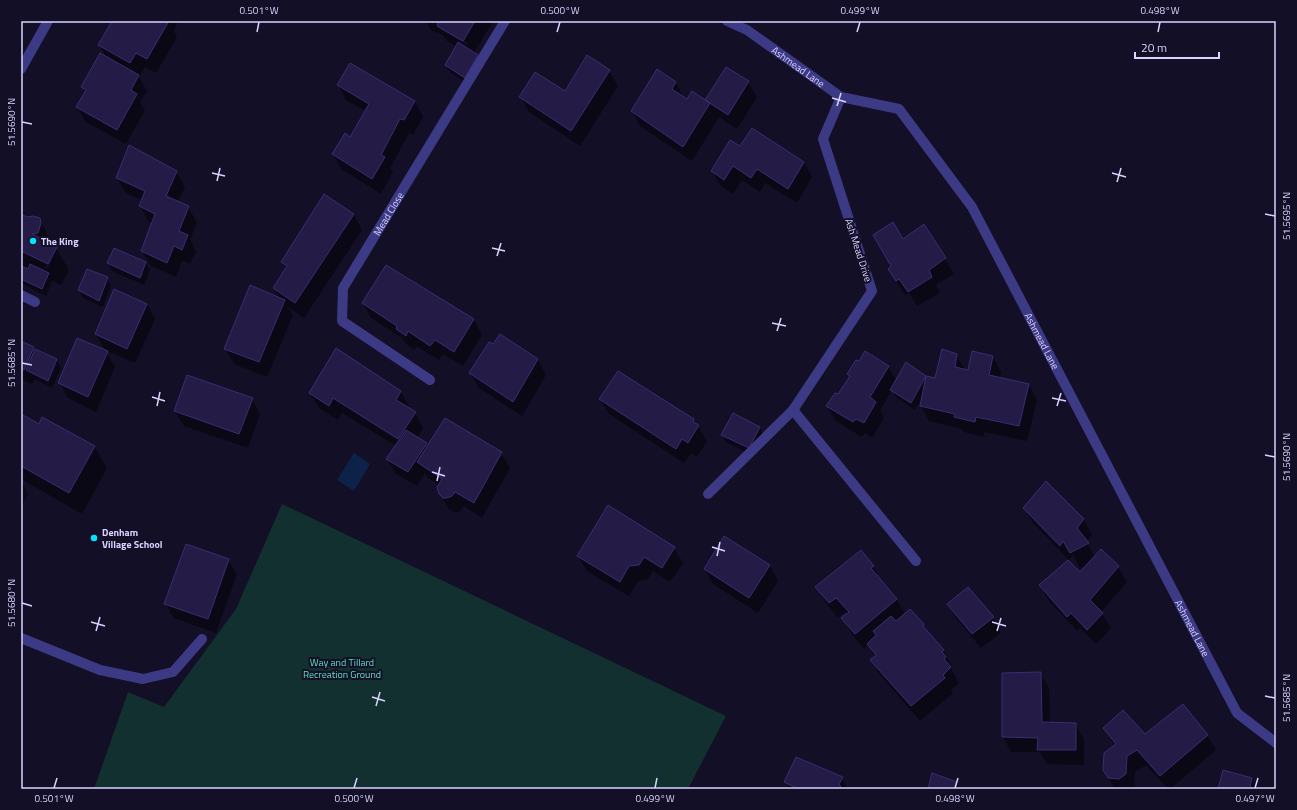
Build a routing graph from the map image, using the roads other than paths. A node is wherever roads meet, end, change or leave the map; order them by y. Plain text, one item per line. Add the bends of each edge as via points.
1 (48, 21) edge
2 (505, 21) edge
3 (727, 21) edge
4 (21, 69) edge
5 (841, 97) junction
6 (21, 295) edge
7 (35, 302) dead end
8 (430, 380) dead end
9 (793, 410) junction
10 (708, 494) dead end
11 (916, 561) dead end
12 (21, 638) edge
13 (202, 639) dead end
14 (1276, 743) edge

1 - 4 street
2 - 8 street, Mead Close via 343,288 342,321
3 - 5 street, Ashmead Lane via 748,30
5 - 9 street, Ash Mead Drive via 823,139 872,291
5 - 14 street, Ashmead Lane via 899,109 972,207 1237,713
6 - 7 street
9 - 10 street, Ash Mead Drive
9 - 11 street
12 - 13 street via 100,670 143,679 173,672

